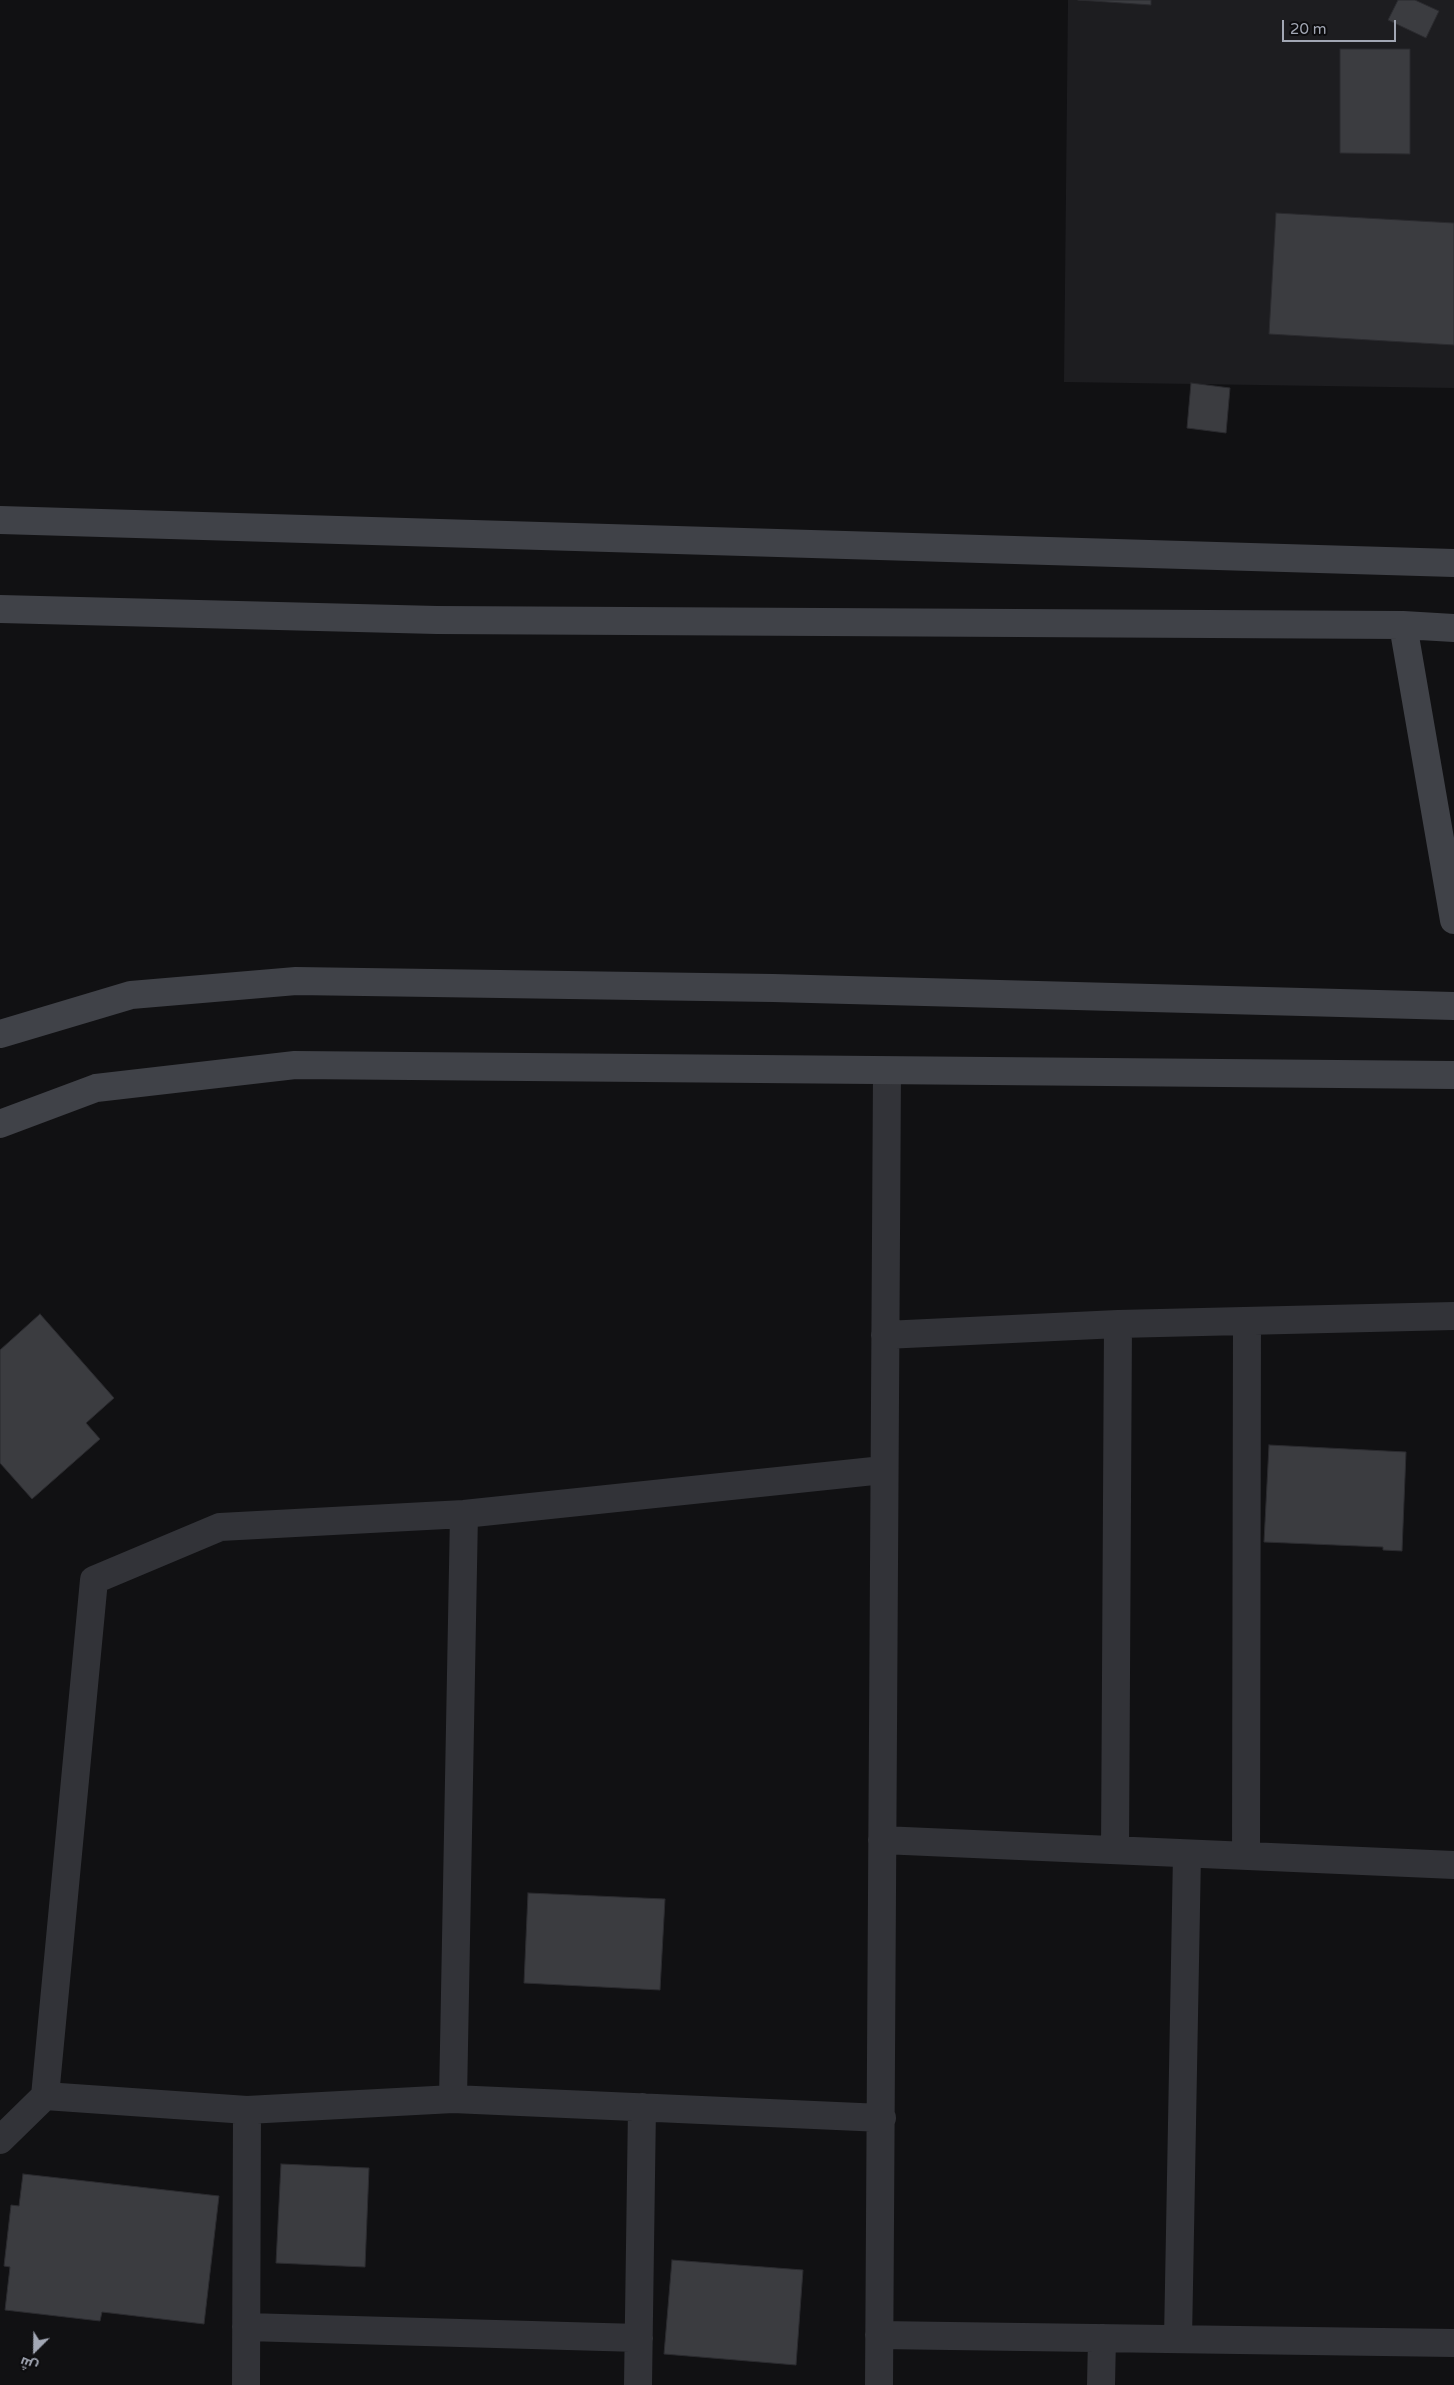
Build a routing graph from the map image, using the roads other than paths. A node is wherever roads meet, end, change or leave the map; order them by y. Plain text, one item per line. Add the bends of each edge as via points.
1 (0, 520) edge
2 (1454, 563) edge
3 (0, 609) edge
4 (1403, 625) junction
5 (1454, 628) edge
6 (1454, 920) edge
7 (1454, 1006) edge
8 (0, 1034) edge
9 (888, 1072) junction
10 (1454, 1075) edge
11 (0, 1124) edge
12 (1454, 1316) edge
13 (1247, 1321) junction
14 (1118, 1324) junction
15 (885, 1335) junction
16 (883, 1470) junction
17 (464, 1514) junction
18 (882, 1840) junction
19 (1115, 1850) junction
20 (1187, 1854) junction
21 (1246, 1856) junction
22 (1454, 1865) edge
23 (45, 2096) junction
24 (453, 2099) junction
25 (642, 2107) junction
26 (247, 2110) junction
27 (882, 2118) junction
28 (0, 2140) edge
29 (246, 2327) junction
30 (879, 2335) junction
31 (638, 2338) junction
32 (1102, 2338) junction
33 (1178, 2339) junction
34 (1454, 2343) edge
35 (246, 2385) edge
36 (638, 2385) edge
37 (879, 2385) edge
38 (1101, 2385) edge

1 - 2 street
3 - 4 street via 438,620
4 - 5 street
4 - 6 street
7 - 8 street via 773,988 296,981 131,995
9 - 10 street
9 - 11 street via 295,1065 96,1088
9 - 15 street
12 - 13 street
13 - 14 street
13 - 21 street
14 - 15 street
14 - 19 street
15 - 16 street
16 - 17 street
16 - 18 street
17 - 23 street via 220,1528 94,1580
17 - 24 street
18 - 19 street
18 - 27 street
19 - 20 street
20 - 21 street
20 - 33 street
21 - 22 street
23 - 26 street
23 - 28 street
24 - 25 street
24 - 26 street
25 - 27 street
25 - 31 street
26 - 29 street
27 - 30 street
29 - 31 street
29 - 35 street
30 - 32 street
30 - 37 street
31 - 36 street
32 - 33 street
32 - 38 street
33 - 34 street

